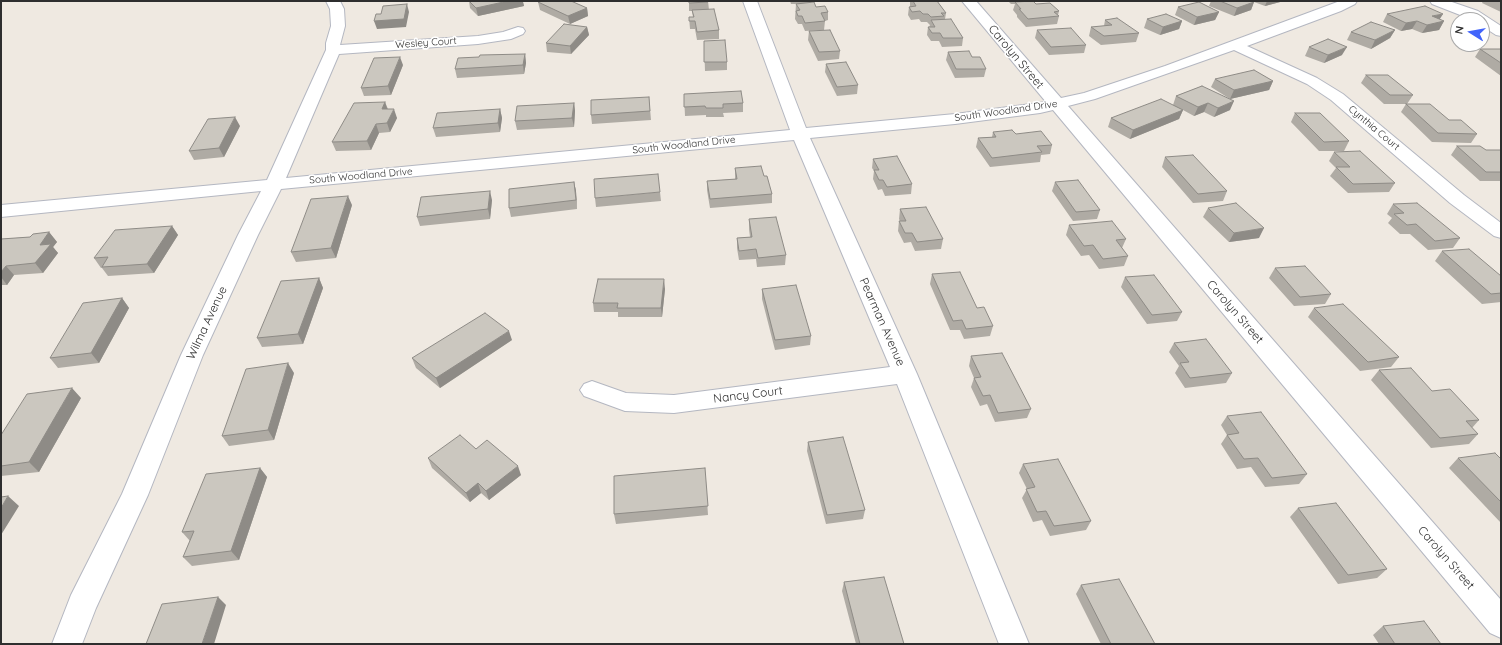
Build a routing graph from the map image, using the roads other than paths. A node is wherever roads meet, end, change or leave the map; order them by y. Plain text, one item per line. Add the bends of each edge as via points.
1 (333, 1) edge
2 (750, 1) edge
3 (969, 1) edge
4 (1350, 1) edge
5 (1437, 1) edge
6 (518, 31) dead end
7 (1501, 32) edge
8 (1234, 45) junction
9 (333, 50) junction
10 (1056, 104) junction
11 (800, 134) junction
12 (274, 184) junction
13 (1, 211) edge
14 (1501, 232) edge
15 (905, 374) junction
16 (592, 390) dead end
17 (1501, 622) edge
18 (67, 644) edge
19 (1014, 644) edge

1 - 9 street, Wilma Avenue via 337,9 338,26
2 - 11 street, Pearman Avenue
3 - 10 street, Carolyn Street
4 - 8 street, South Woodland Drive
5 - 7 street via 1473,14
6 - 9 street, Wesley Court via 506,36 478,40
8 - 10 street, South Woodland Drive via 1096,93
8 - 14 street, Cynthia Court via 1312,81 1337,97 1457,199
9 - 12 street, Wilma Avenue
10 - 11 street, South Woodland Drive via 1012,112
10 - 17 street, Carolyn Street
11 - 12 street, South Woodland Drive
11 - 15 street, Pearman Avenue
12 - 13 street, South Woodland Drive
12 - 18 street, Wilma Avenue via 192,355 135,495 82,605
15 - 16 street, Nancy Court via 674,404 626,402
15 - 19 street, Pearman Avenue

